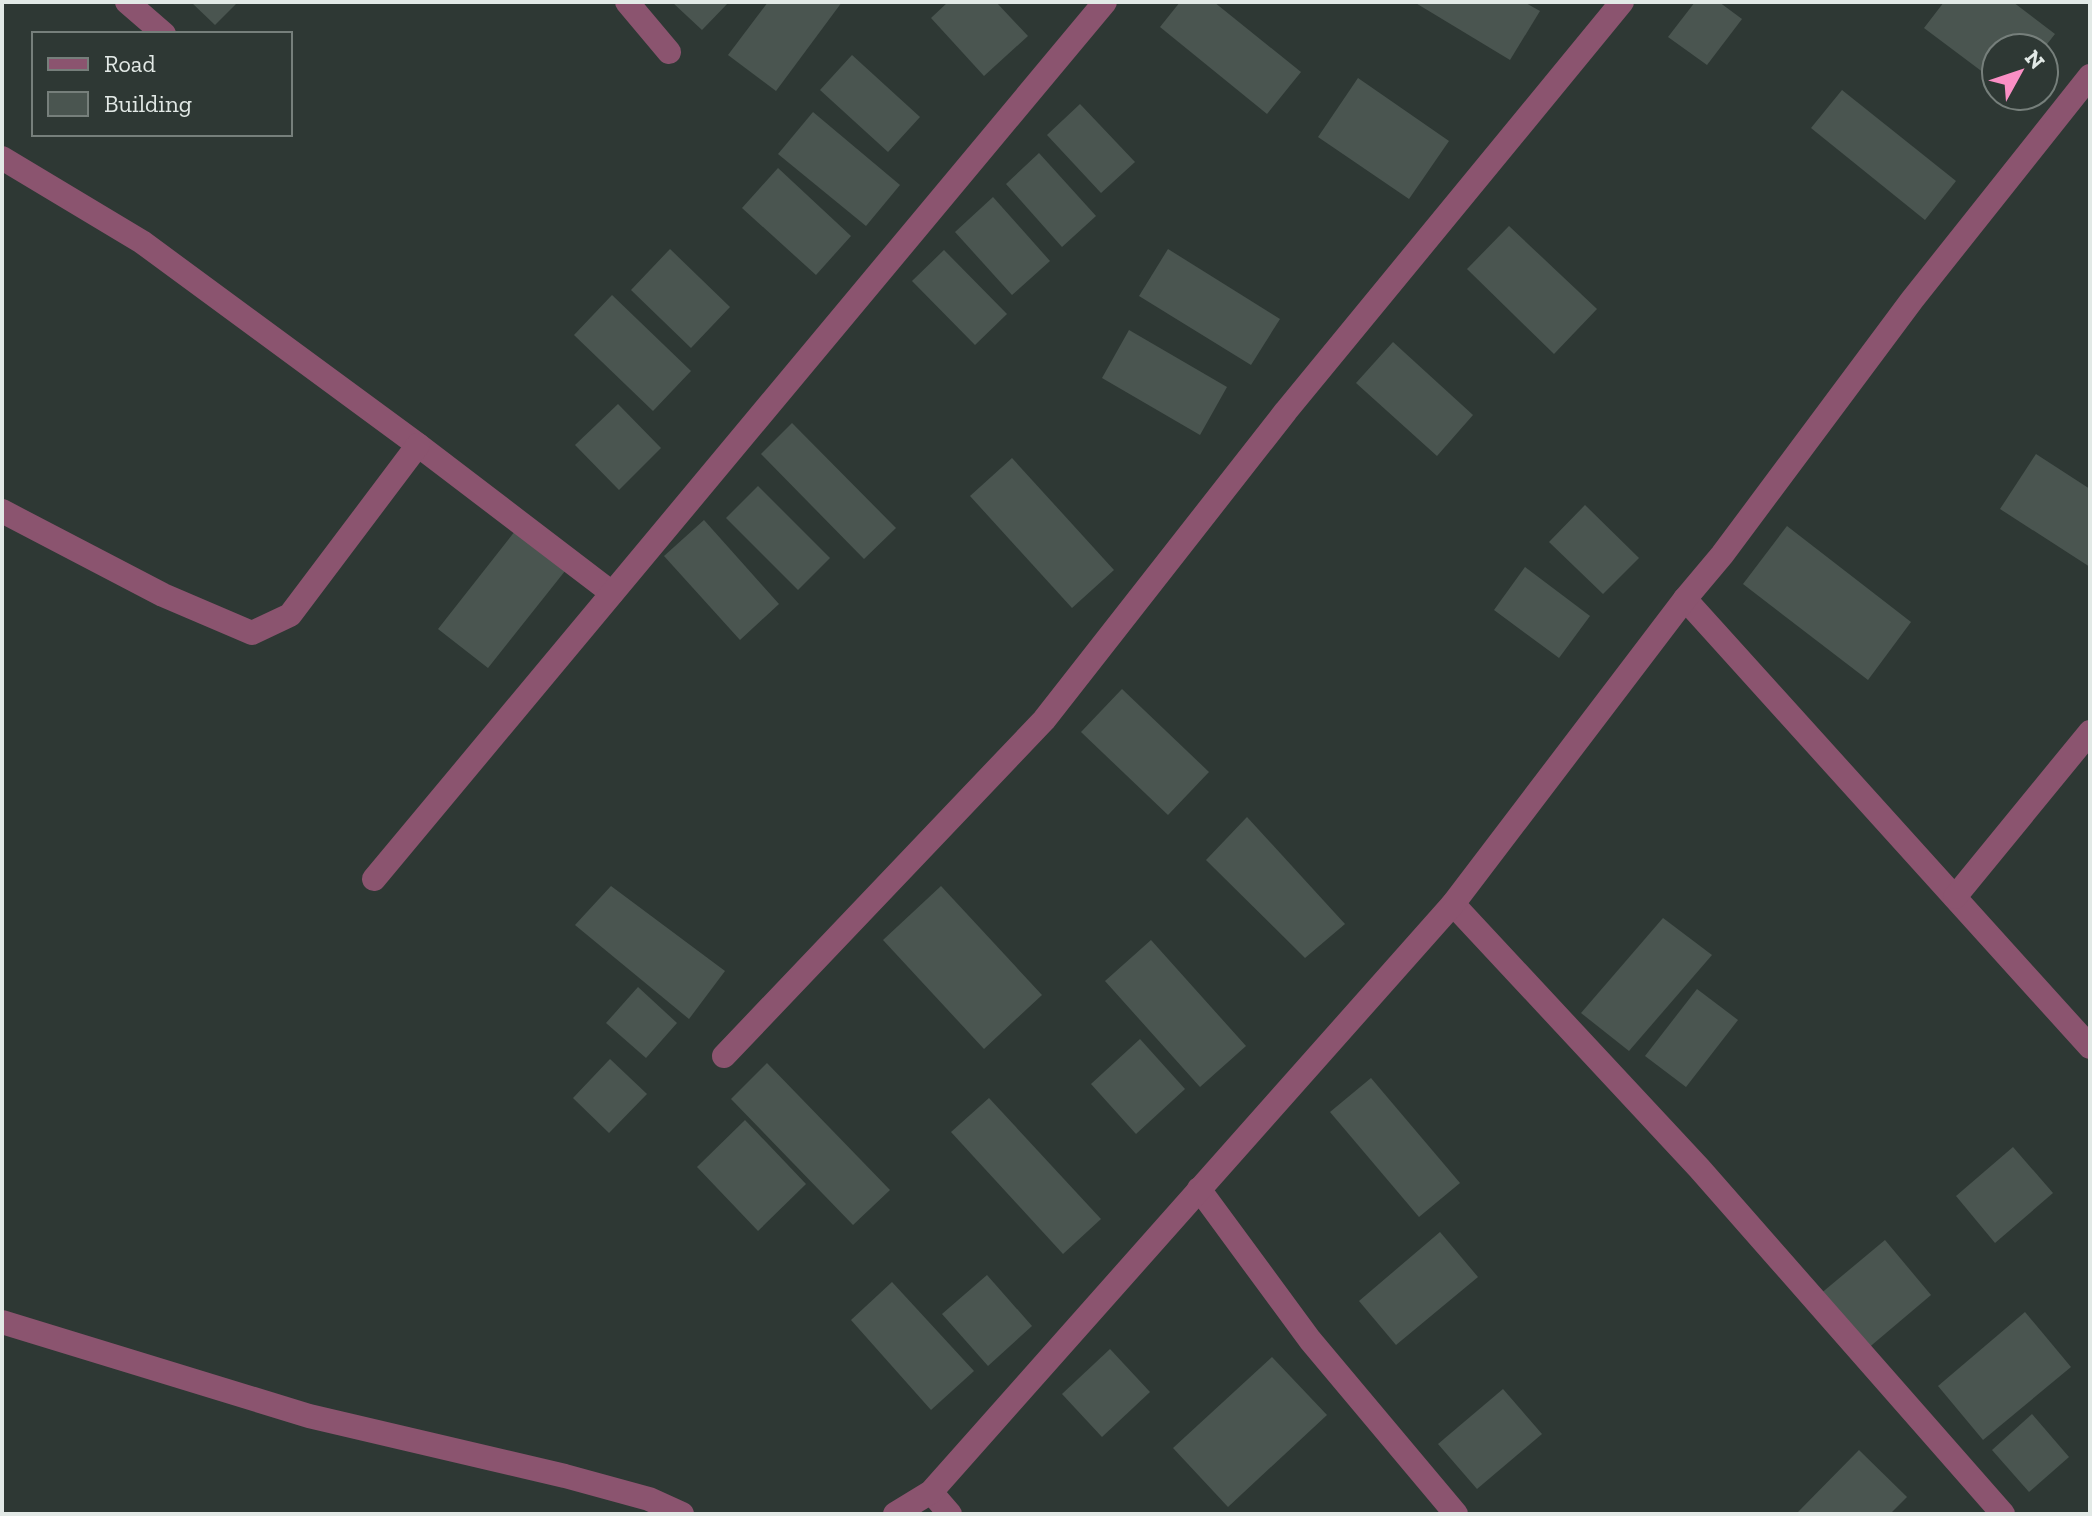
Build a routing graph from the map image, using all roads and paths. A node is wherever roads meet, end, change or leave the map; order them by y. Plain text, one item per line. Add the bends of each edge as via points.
1 (127, 2) edge
2 (627, 2) edge
3 (1105, 2) edge
4 (1622, 2) edge
5 (162, 32) edge
6 (669, 52) dead end
7 (2090, 76) edge
8 (2, 158) edge
9 (418, 445) junction
10 (2, 511) edge
11 (612, 593) junction
12 (1685, 599) junction
13 (2090, 732) edge
14 (374, 879) dead end
15 (1955, 897) junction
16 (1453, 904) junction
17 (2090, 1047) edge
18 (724, 1056) dead end
19 (1199, 1189) junction
20 (2, 1322) edge
21 (931, 1492) junction
22 (682, 1514) edge
23 (895, 1514) edge
24 (950, 1514) edge
25 (1456, 1514) edge
26 (2003, 1514) edge

1 - 5 street
2 - 6 street
3 - 11 street
4 - 18 street via 1286,411 1044,720
7 - 12 street
8 - 9 street via 142,242
9 - 10 street via 290,615 252,633 163,595
9 - 11 street
11 - 14 street
12 - 15 street
12 - 16 street
13 - 15 street
15 - 17 street
16 - 19 street
16 - 26 street via 1699,1168
19 - 21 street
19 - 25 street via 1310,1340
20 - 22 street via 309,1416 565,1476 649,1499
21 - 23 street
21 - 24 street

